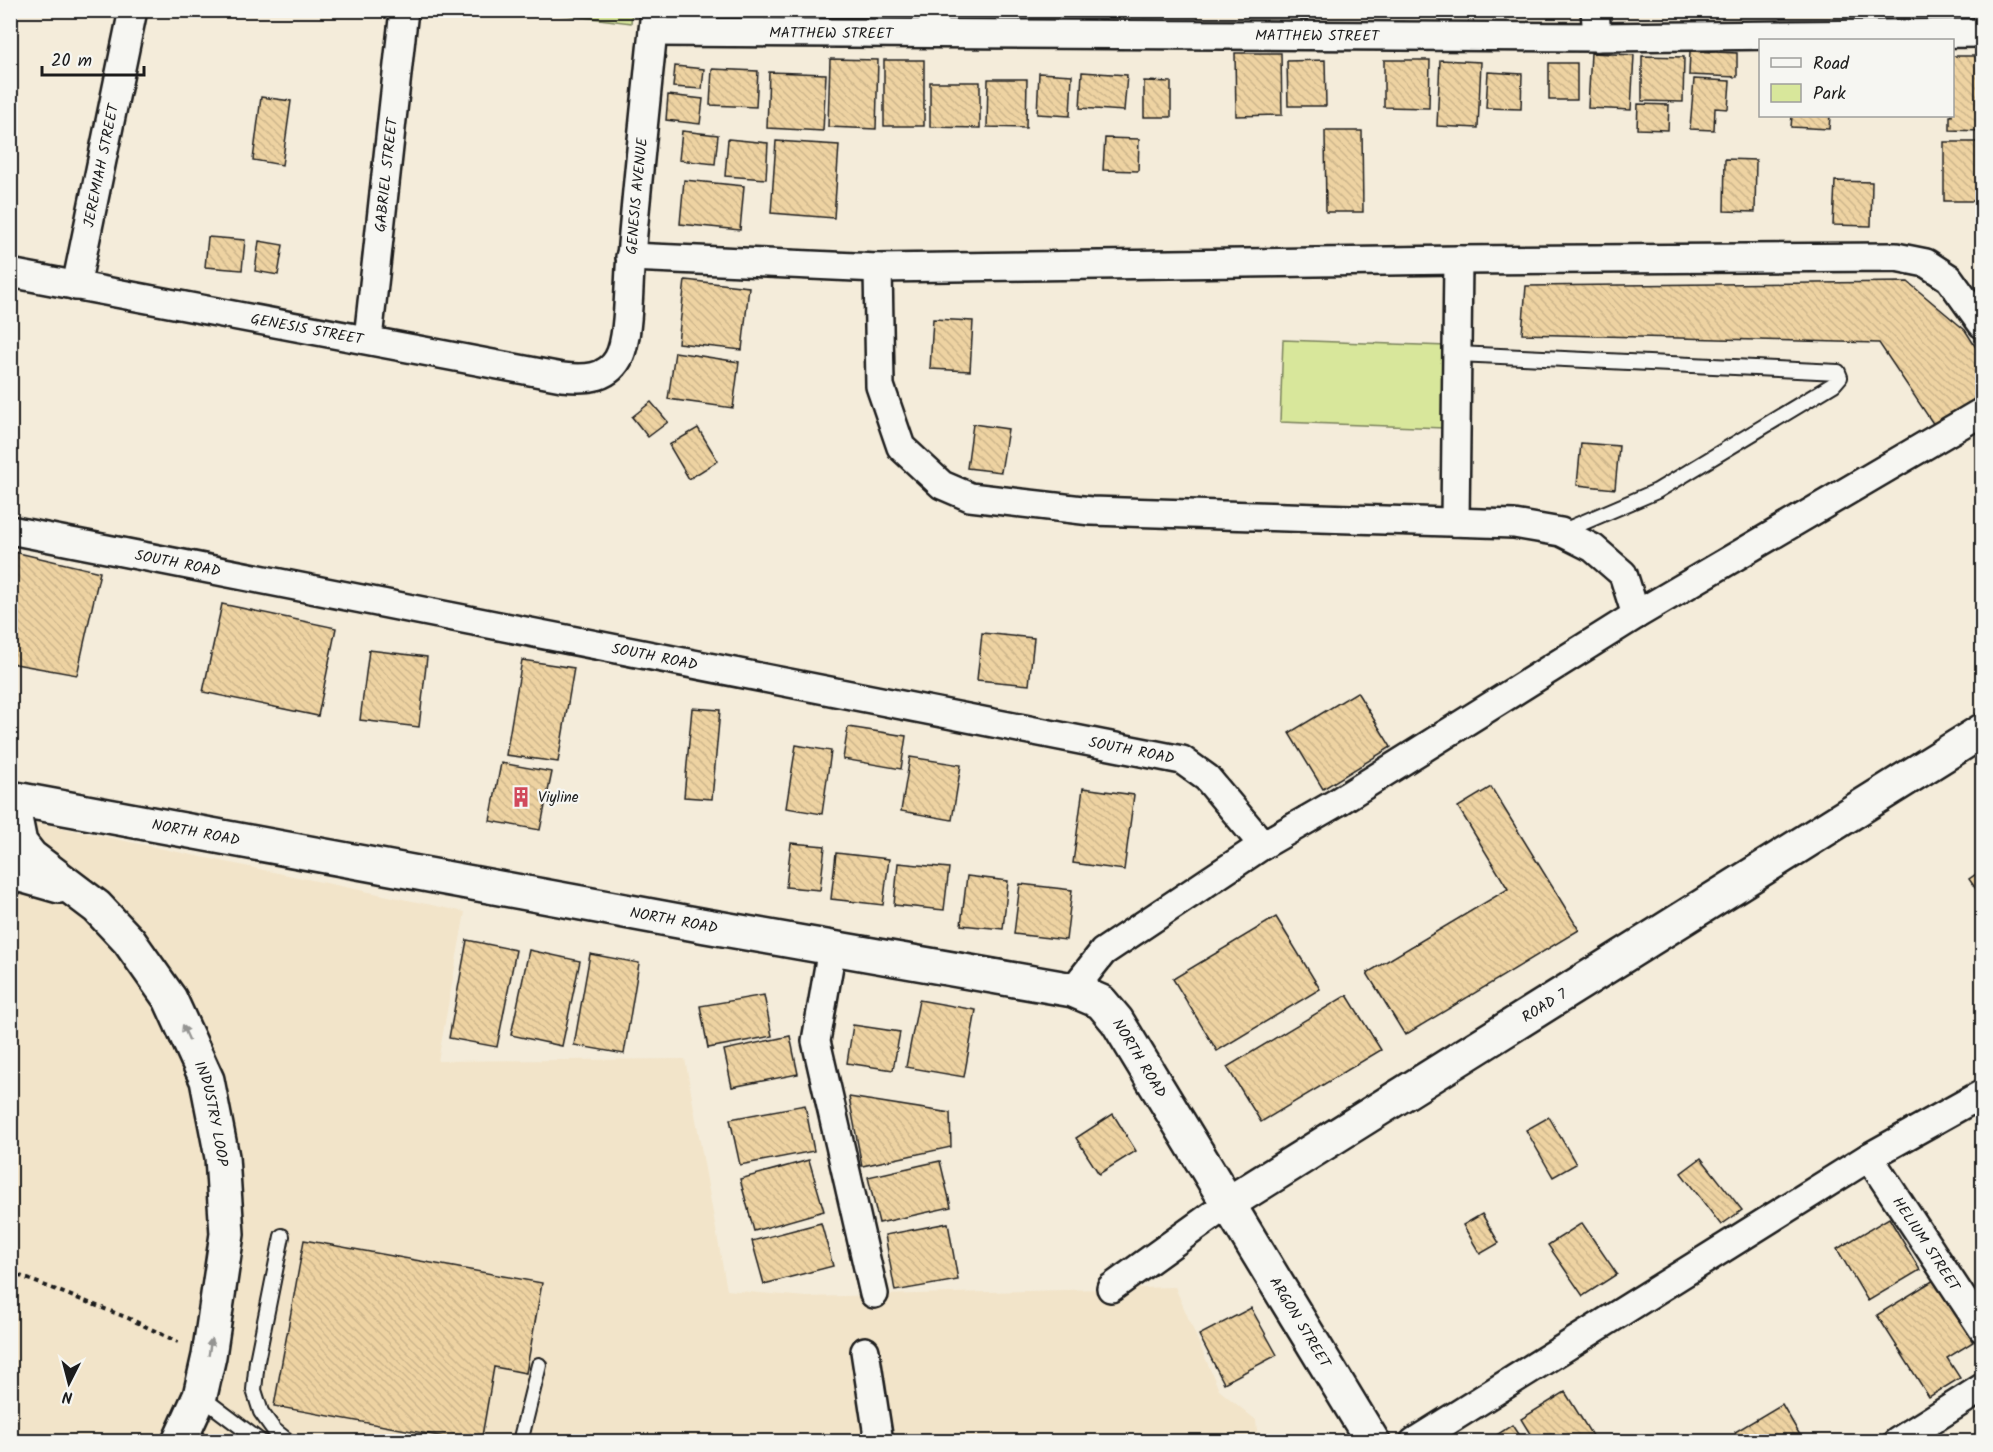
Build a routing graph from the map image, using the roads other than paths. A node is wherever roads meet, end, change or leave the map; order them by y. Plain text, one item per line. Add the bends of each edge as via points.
1 (133, 10) edge
2 (404, 10) edge
3 (654, 21) edge
4 (1596, 24) edge
5 (1983, 33) edge
6 (630, 256) junction
7 (1458, 260) junction
8 (878, 268) junction
9 (10, 273) edge
10 (76, 286) junction
11 (1983, 324) edge
12 (368, 339) junction
13 (1457, 354) junction
14 (604, 375) joint
15 (1983, 412) edge
16 (1455, 522) junction
17 (10, 530) edge
18 (1561, 532) junction
19 (1636, 615) junction
20 (1983, 731) edge
21 (11, 798) edge
22 (1263, 846) junction
23 (10, 872) edge
24 (75, 890) junction
25 (832, 948) junction
26 (1073, 990) junction
27 (1983, 1094) edge
28 (1869, 1157) junction
29 (1229, 1203) junction
30 (282, 1236) dead end
31 (1111, 1288) dead end
32 (874, 1294) dead end
33 (1983, 1328) edge
34 (865, 1351) dead end
35 (539, 1365) dead end
36 (1983, 1388) edge
37 (200, 1396) junction
38 (182, 1440) edge
39 (261, 1442) edge
40 (289, 1442) edge
41 (520, 1442) edge
42 (879, 1442) edge
43 (1373, 1442) edge
44 (1414, 1442) edge
45 (1897, 1442) edge

1 - 10 street, JEREMIAH STREET
2 - 12 street, GABRIEL STREET
3 - 4 street, MATTHEW STREET
3 - 6 street, GENESIS AVENUE
4 - 5 street, MATTHEW STREET
6 - 8 street
6 - 14 street, GENESIS AVENUE via 625,339 619,359
7 - 8 street
7 - 11 street via 1896,257 1926,262 1949,278
7 - 13 street
8 - 16 street via 880,386 901,447 942,485 970,497 1091,511
9 - 10 street, GENESIS STREET
10 - 12 street, GENESIS STREET
12 - 14 street, GENESIS STREET via 562,377 584,379
13 - 16 street
13 - 18 lane via 1840,375 1834,384 1657,491
15 - 19 street
16 - 18 street via 1514,524
17 - 22 street, SOUTH ROAD via 1182,760 1207,778
18 - 19 street via 1593,548 1623,574
19 - 22 street
20 - 29 street, ROAD 7
21 - 24 street via 20,843 31,857
21 - 25 street, NORTH ROAD
22 - 26 street via 1103,952
23 - 24 street, INDUSTRY LOOP
37 -> 24 street, INDUSTRY LOOP via 227,1234 222,1157 207,1080 170,999 129,941
25 - 26 street, NORTH ROAD
25 - 32 street via 816,1041
26 - 29 street, NORTH ROAD via 1101,1002 1117,1021
27 - 28 street
28 - 33 street, HELIUM STREET
28 - 44 street
29 - 31 street, ROAD 7
29 - 43 street, ARGON STREET
30 - 40 lane via 254,1390 261,1412
34 - 42 street
35 - 41 lane
36 - 45 street
37 - 38 street, INDUSTRY LOOP
37 - 39 lane

